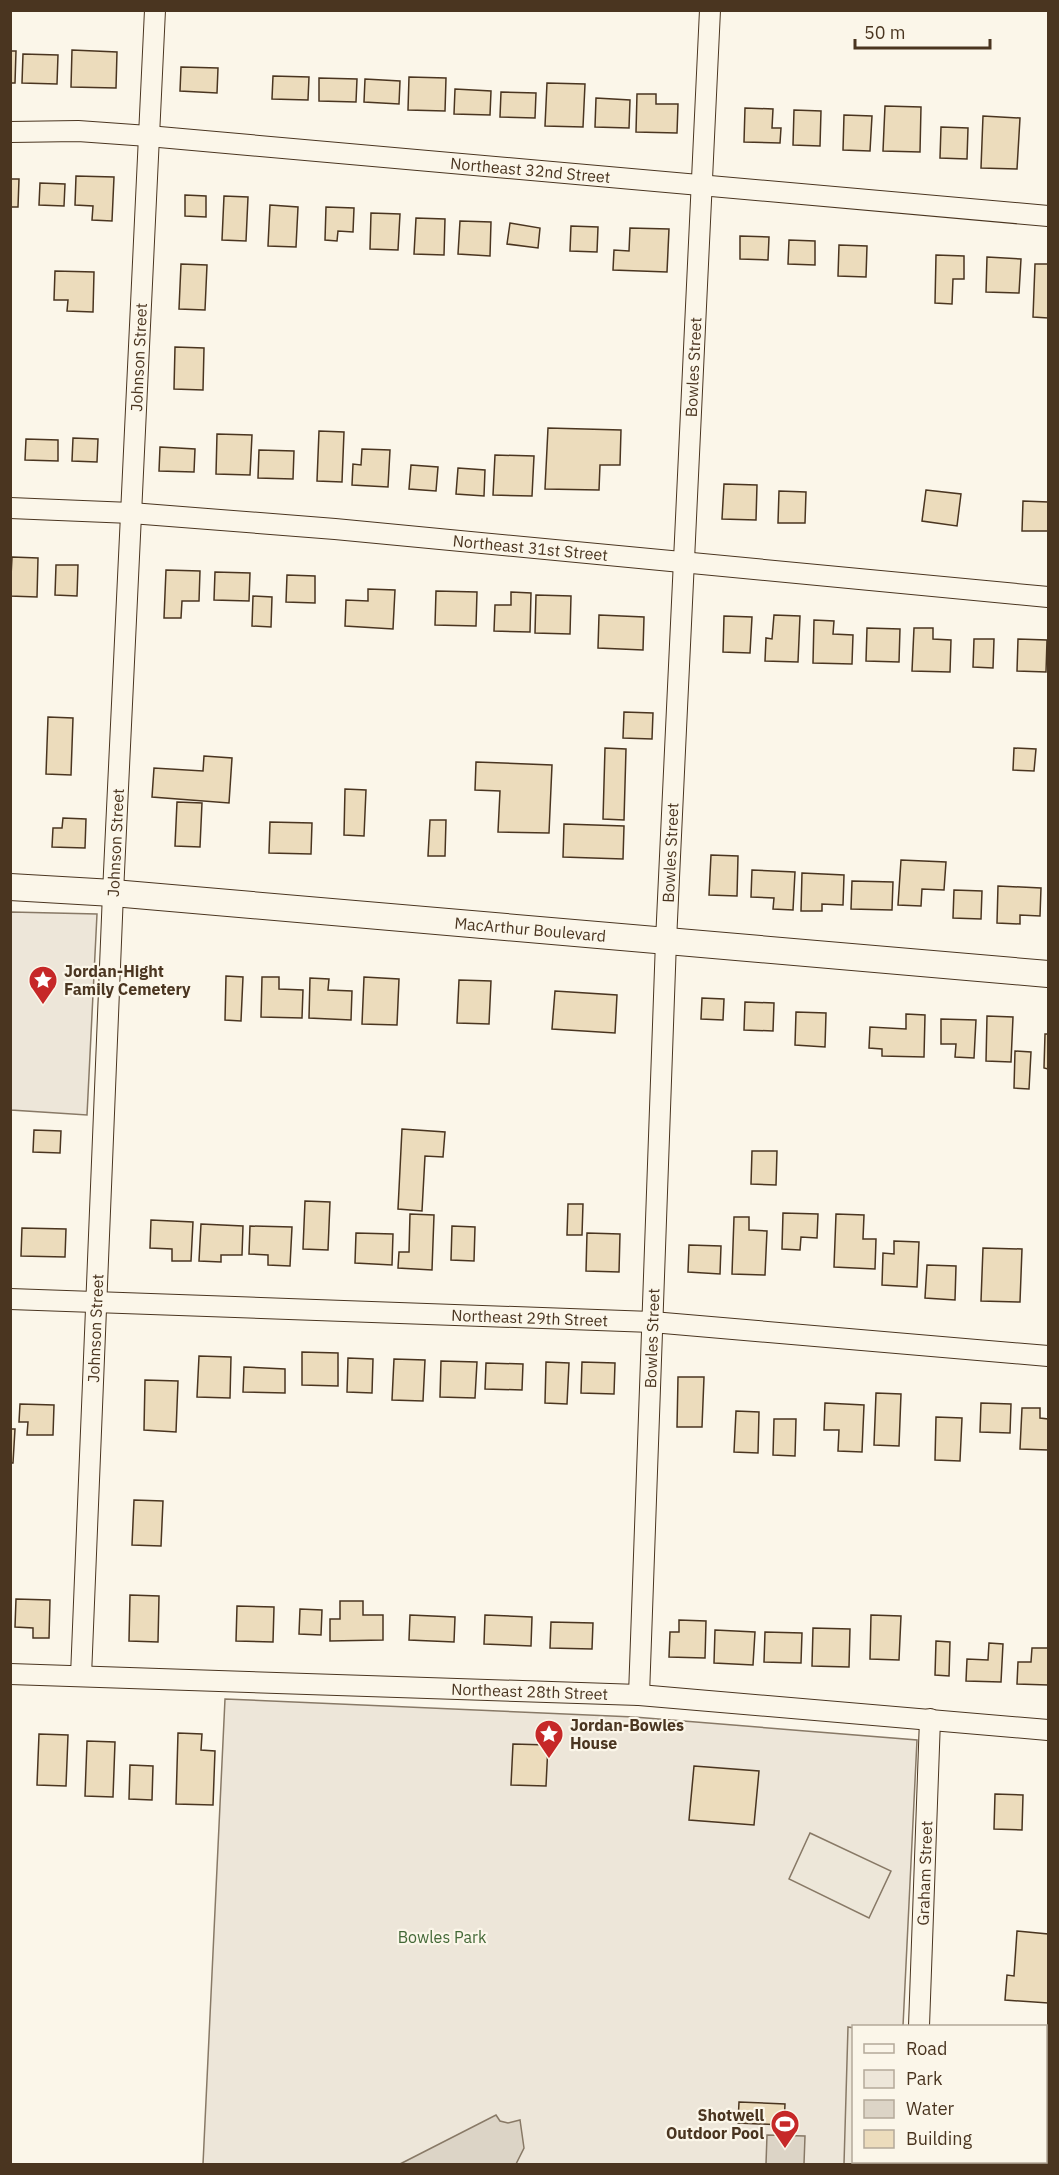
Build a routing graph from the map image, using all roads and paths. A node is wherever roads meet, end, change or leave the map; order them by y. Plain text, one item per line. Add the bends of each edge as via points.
1 (155, 10) edge
2 (710, 10) edge
3 (10, 132) edge
4 (148, 136) junction
5 (702, 185) junction
6 (1048, 216) edge
7 (10, 508) edge
8 (131, 513) junction
9 (685, 562) junction
10 (1048, 597) edge
11 (10, 887) edge
12 (114, 893) junction
13 (666, 941) junction
14 (1048, 974) edge
15 (10, 1299) edge
16 (98, 1302) junction
17 (652, 1322) junction
18 (1048, 1356) edge
19 (10, 1674) edge
20 (81, 1676) junction
21 (639, 1695) junction
22 (930, 1719) junction
23 (1048, 1730) edge
24 (919, 2025) edge

1 - 4 street, Johnson Street
2 - 5 street, Bowles Street
3 - 4 street, Northeast 32nd Street
4 - 5 street, Northeast 32nd Street
4 - 8 street, Johnson Street
5 - 6 street, Northeast 32nd Street
5 - 9 street, Bowles Street
7 - 8 street, Northeast 31st Street
8 - 9 street, Northeast 31st Street
8 - 12 street, Johnson Street
9 - 10 street, Northeast 31st Street
9 - 13 street, Bowles Street
11 - 12 main road, MacArthur Boulevard
12 - 13 main road, MacArthur Boulevard
12 - 16 street, Johnson Street
13 - 14 main road, MacArthur Boulevard
13 - 17 street, Bowles Street
15 - 16 street, Northeast 29th Street
16 - 17 street, Northeast 29th Street
16 - 20 street, Johnson Street
17 - 18 street, Northeast 29th Street
17 - 21 street, Bowles Street
19 - 20 street, Northeast 28th Street
20 - 21 street, Northeast 28th Street
21 - 22 street, Northeast 28th Street
22 - 23 street, Northeast 28th Street
22 - 24 street, Graham Street

